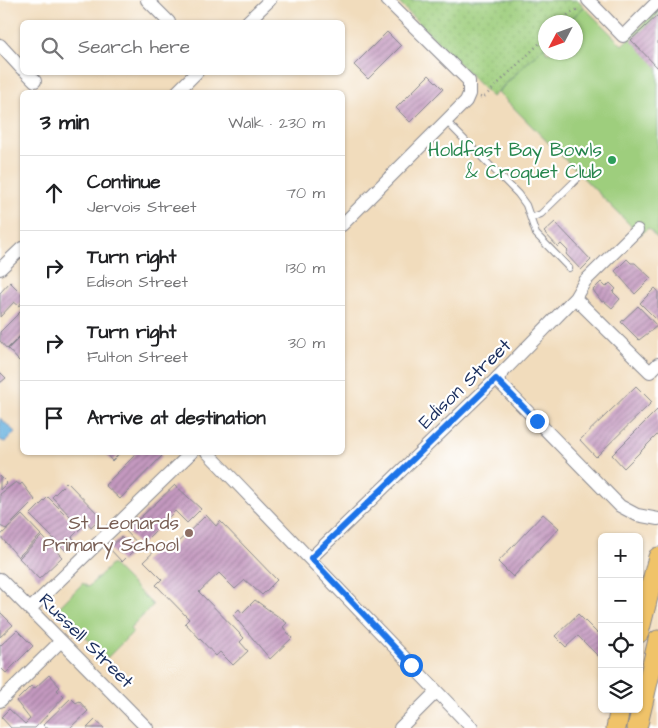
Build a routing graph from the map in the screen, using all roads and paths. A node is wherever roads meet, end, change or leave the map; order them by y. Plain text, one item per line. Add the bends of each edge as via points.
1 (147, 0) edge
2 (270, 0) edge
3 (387, 0) edge
4 (590, 1) edge
5 (658, 1) edge
6 (568, 15) edge
7 (167, 20) edge
8 (249, 20) edge
9 (0, 45) edge
10 (538, 45) edge
11 (20, 67) edge
12 (194, 75) edge
13 (179, 90) edge
14 (470, 91) junction
15 (446, 122) junction
16 (577, 179) dead end
17 (531, 218) junction
18 (345, 222) edge
19 (637, 230) dead end
20 (20, 255) edge
21 (569, 268) dead end
22 (0, 270) edge
23 (575, 298) junction
24 (658, 364) edge
25 (496, 379) junction
26 (189, 455) edge
27 (211, 455) edge
28 (658, 519) edge
29 (658, 557) edge
30 (311, 558) junction
31 (2, 585) edge
32 (30, 609) junction
33 (642, 623) edge
34 (658, 640) edge
35 (61, 641) junction
36 (436, 692) junction
37 (0, 701) edge
38 (619, 713) edge
39 (147, 728) edge
40 (400, 728) edge
41 (472, 728) edge
42 (616, 728) edge
43 (637, 728) edge

1 - 7 street
2 - 8 street
3 - 14 street via 469,81
4 - 5 street via 623,36
4 - 6 path
9 - 11 street
10 - 14 path via 483,98
12 - 13 street
14 - 15 street via 466,101
15 - 17 lane via 518,194
15 - 18 street
16 - 17 lane via 541,214
17 - 21 lane via 536,234
19 - 23 street, Edison Street via 585,281
20 - 22 street
23 - 24 street via 650,372
23 - 25 street, Edison Street
25 - 28 street via 620,506 637,515
25 - 30 street, Edison Street
26 - 32 street
27 - 30 street
29 - 33 main road
30 - 36 street
31 - 32 street, Russell Street
32 - 35 street, Russell Street
34 - 43 main road
35 - 37 street
35 - 39 street, Russell Street
36 - 40 street
36 - 41 street
38 - 42 main road

